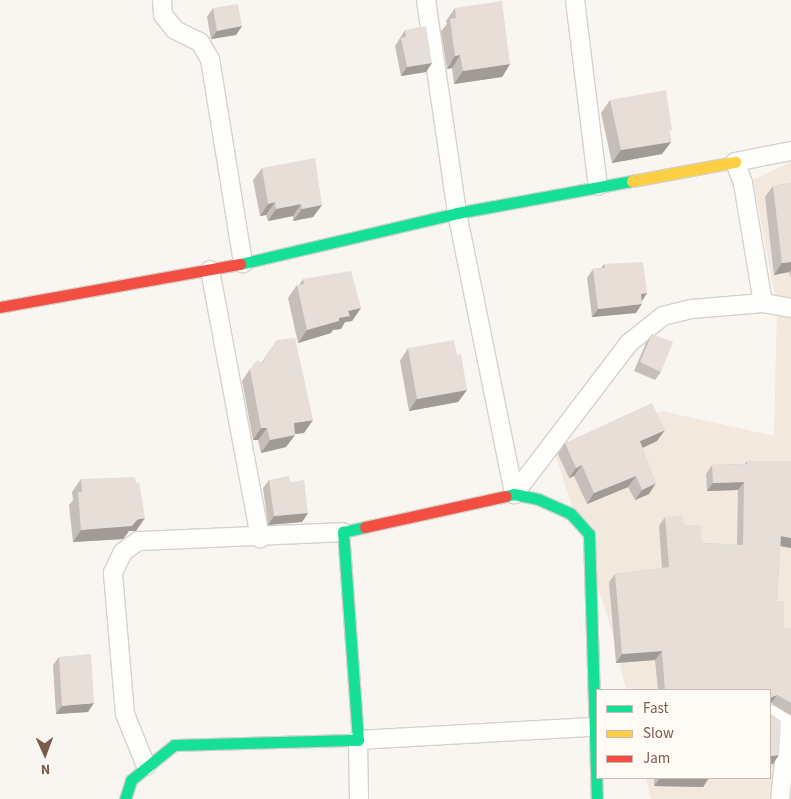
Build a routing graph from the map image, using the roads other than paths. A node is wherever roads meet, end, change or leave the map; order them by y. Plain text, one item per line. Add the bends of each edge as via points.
1 (162, 0) edge
2 (426, 0) edge
3 (575, 0) edge
4 (791, 151) edge
5 (735, 162) junction
6 (598, 186) junction
7 (457, 213) junction
8 (243, 263) junction
9 (210, 270) junction
10 (763, 303) junction
11 (0, 307) edge
12 (791, 308) edge
13 (514, 494) junction
14 (343, 532) junction
15 (260, 538) junction
16 (771, 715) edge
17 (593, 726) junction
18 (358, 740) junction
19 (146, 766) junction
20 (125, 799) edge
21 (359, 799) edge
22 (597, 799) edge
23 (780, 799) edge

1 - 8 street via 163,15 174,30 200,42 210,59
2 - 7 street
3 - 6 street
4 - 5 street
5 - 6 street
5 - 10 street via 743,183
6 - 7 street
7 - 8 street
7 - 13 street
8 - 9 street
9 - 11 street
9 - 15 street
10 - 12 street
10 - 13 street via 692,309 663,316 629,343
13 - 14 street
13 - 17 street via 538,499 571,514 589,534
14 - 15 street
14 - 18 street
15 - 19 street via 138,540 123,552 113,572 125,714
16 - 23 street via 785,723 787,735
17 - 18 street
17 - 22 street
18 - 19 street via 174,745
18 - 21 street
19 - 20 street via 131,780

